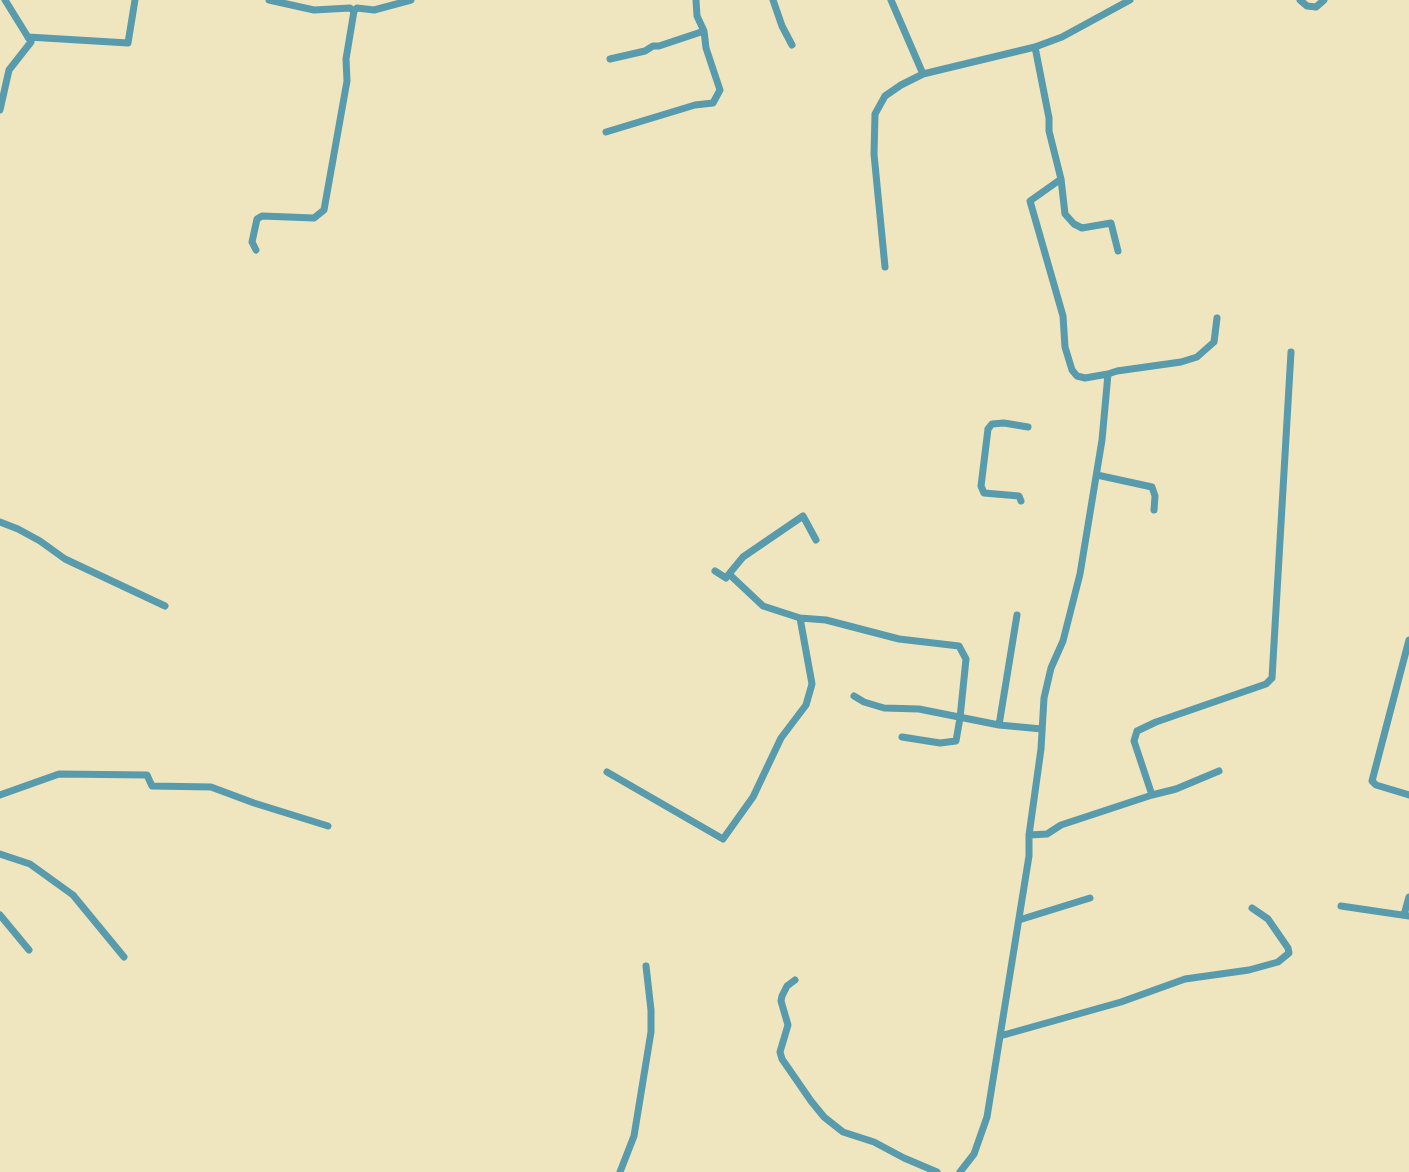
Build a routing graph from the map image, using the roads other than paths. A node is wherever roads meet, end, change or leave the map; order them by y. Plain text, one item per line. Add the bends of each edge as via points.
1 (5, 0) edge
2 (135, 0) edge
3 (269, 0) edge
4 (411, 0) edge
5 (696, 0) edge
6 (773, 0) edge
7 (891, 0) edge
8 (1130, 0) edge
9 (1300, 0) edge
10 (1324, 0) edge
11 (354, 11) junction
12 (704, 31) junction
13 (28, 37) junction
14 (792, 45) dead end
15 (1035, 47) junction
16 (610, 59) dead end
17 (923, 74) junction
18 (0, 110) edge
19 (606, 132) dead end
20 (1061, 179) junction
21 (256, 250) dead end
22 (1118, 251) dead end
23 (885, 267) dead end
24 (1217, 318) dead end
25 (1291, 352) dead end
26 (1108, 374) junction
27 (1028, 428) dead end
28 (1096, 474) junction
29 (1022, 501) dead end
30 (1154, 510) dead end
31 (0, 522) edge
32 (816, 540) dead end
33 (715, 571) dead end
34 (729, 574) junction
35 (165, 606) dead end
36 (1017, 615) dead end
37 (800, 618) junction
38 (1409, 640) edge
39 (854, 696) dead end
40 (960, 718) junction
41 (999, 725) junction
42 (1041, 729) junction
43 (902, 737) dead end
44 (1219, 771) dead end
45 (607, 772) dead end
46 (0, 795) edge
47 (1152, 795) junction
48 (1409, 795) edge
49 (328, 826) dead end
50 (1029, 835) junction
51 (0, 854) edge
52 (1409, 897) edge
53 (1090, 898) dead end
54 (1341, 906) dead end
55 (1252, 908) dead end
56 (0, 915) edge
57 (1406, 916) edge
58 (1019, 920) junction
59 (29, 950) dead end
60 (124, 957) dead end
61 (646, 966) dead end
62 (795, 980) dead end
63 (1000, 1036) junction
64 (620, 1172) edge
65 (937, 1172) edge
66 (960, 1172) edge

1 - 13 street
2 - 13 street via 128,43
3 - 11 street via 314,10
4 - 11 street
5 - 12 street via 697,16
6 - 14 street
7 - 17 street
8 - 15 street via 1062,37
9 - 10 street via 1316,7
11 - 21 street via 346,59 347,81 324,210 314,218 256,219 252,242
12 - 16 street
12 - 19 street via 720,90 713,103
13 - 18 street via 31,42 9,70
15 - 17 street
15 - 20 street
17 - 23 street via 885,96 875,114 874,154
20 - 22 street via 1065,214 1082,228 1112,223
20 - 26 street via 1030,201 1063,316 1065,347 1077,376
24 - 26 street via 1214,342 1197,357
25 - 47 street via 1272,678 1266,684 1137,731 1134,741
26 - 28 street
27 - 29 street via 992,423 981,486 984,494 1019,496
28 - 30 street via 1152,488
28 - 42 street via 1080,574 1064,642 1051,668
31 - 35 street via 40,541 65,559
32 - 34 street via 803,516 743,558
33 - 34 street via 726,578
34 - 37 street via 763,606
36 - 41 street
37 - 40 street via 826,620 899,639 959,646 966,660
37 - 45 street via 812,684 807,705 781,738 753,797 723,839
38 - 48 street via 1372,781
39 - 40 street via 884,708 919,709
40 - 41 street
40 - 43 street via 956,741
41 - 42 street
42 - 50 street
44 - 47 street
46 - 49 street via 59,774 147,775 152,786 211,787
47 - 50 street via 1061,825 1047,834
50 - 58 street
51 - 60 street via 30,864 73,895
52 - 57 street
53 - 58 street
54 - 57 street
55 - 63 street via 1268,919 1288,948 1289,953 1278,962 1185,979
56 - 59 street
58 - 63 street
61 - 64 street via 651,1032 634,1136
62 - 65 street via 782,996 788,1025 780,1052 811,1101 843,1132
63 - 66 street via 982,1137

